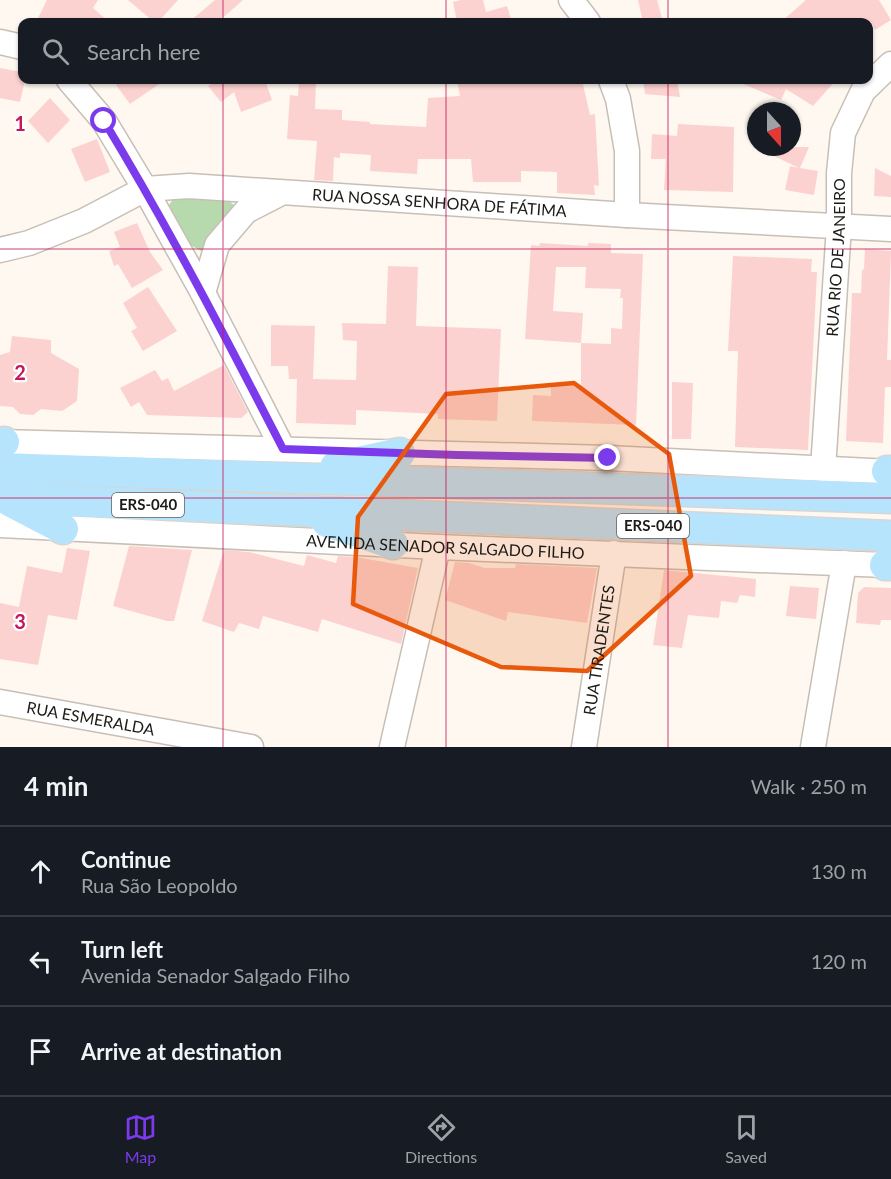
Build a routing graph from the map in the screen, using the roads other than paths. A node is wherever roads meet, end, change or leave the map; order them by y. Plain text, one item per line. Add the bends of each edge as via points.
1 (571, 0) edge
2 (585, 18) edge
3 (0, 42) edge
4 (18, 46) edge
5 (891, 64) edge
6 (873, 81) edge
7 (72, 84) edge
8 (612, 84) edge
9 (870, 84) edge
10 (145, 189) junction
11 (281, 193) junction
12 (627, 215) junction
13 (839, 226) junction
14 (891, 229) edge
15 (0, 250) edge
16 (203, 293) junction
17 (1, 449) edge
18 (400, 453) joint
19 (457, 455) junction
20 (286, 463) junction
21 (823, 469) junction
22 (890, 478) edge
23 (414, 481) junction
24 (1, 507) edge
25 (296, 511) junction
26 (415, 516) junction
27 (63, 529) joint
28 (891, 536) edge
29 (393, 544) junction
30 (438, 547) junction
31 (614, 554) junction
32 (844, 563) junction
33 (889, 564) edge
34 (0, 702) edge
35 (251, 747) edge
36 (392, 747) edge
37 (584, 747) edge
38 (813, 747) edge

1 - 2 street
3 - 4 street
5 - 6 street, RUA RIO DE JANEIRO
7 - 10 street via 104,121
8 - 12 street via 627,151
9 - 13 street, RUA RIO DE JANEIRO via 843,133
10 - 11 street, RUA NOSSA SENHORA DE FÁTIMA via 189,186
10 - 15 street, RUA NOSSA SENHORA DE FÁTIMA via 84,221
10 - 16 street
11 - 12 street, RUA NOSSA SENHORA DE FÁTIMA
11 - 16 street via 246,211 217,245
12 - 13 street, RUA NOSSA SENHORA DE FÁTIMA
13 - 14 street, RUA NOSSA SENHORA DE FÁTIMA
13 - 21 street, RUA RIO DE JANEIRO
16 - 20 street
17 - 20 main road, ERS-040
18 - 19 street
18 - 20 main road
19 - 21 street
19 - 23 street via 428,466
20 - 23 main road, ERS-040
21 - 22 street
22 - 23 main road, ERS-040
23 - 26 street via 408,497
24 - 25 main road, AVENIDA SENADOR SALGADO FILHO / ERS-040
24 - 27 main road
25 - 26 main road, AVENIDA SENADOR SALGADO FILHO / ERS-040
25 - 29 main road
26 - 28 main road, AVENIDA SENADOR SALGADO FILHO / ERS-040
26 - 30 street
27 - 29 street, AVENIDA SENADOR SALGADO FILHO
29 - 30 street, AVENIDA SENADOR SALGADO FILHO
30 - 31 street, AVENIDA SENADOR SALGADO FILHO
30 - 36 street
31 - 32 street, AVENIDA SENADOR SALGADO FILHO
31 - 37 street, RUA TIRADENTES
32 - 33 street, AVENIDA SENADOR SALGADO FILHO
32 - 38 street
34 - 35 street, RUA ESMERALDA

